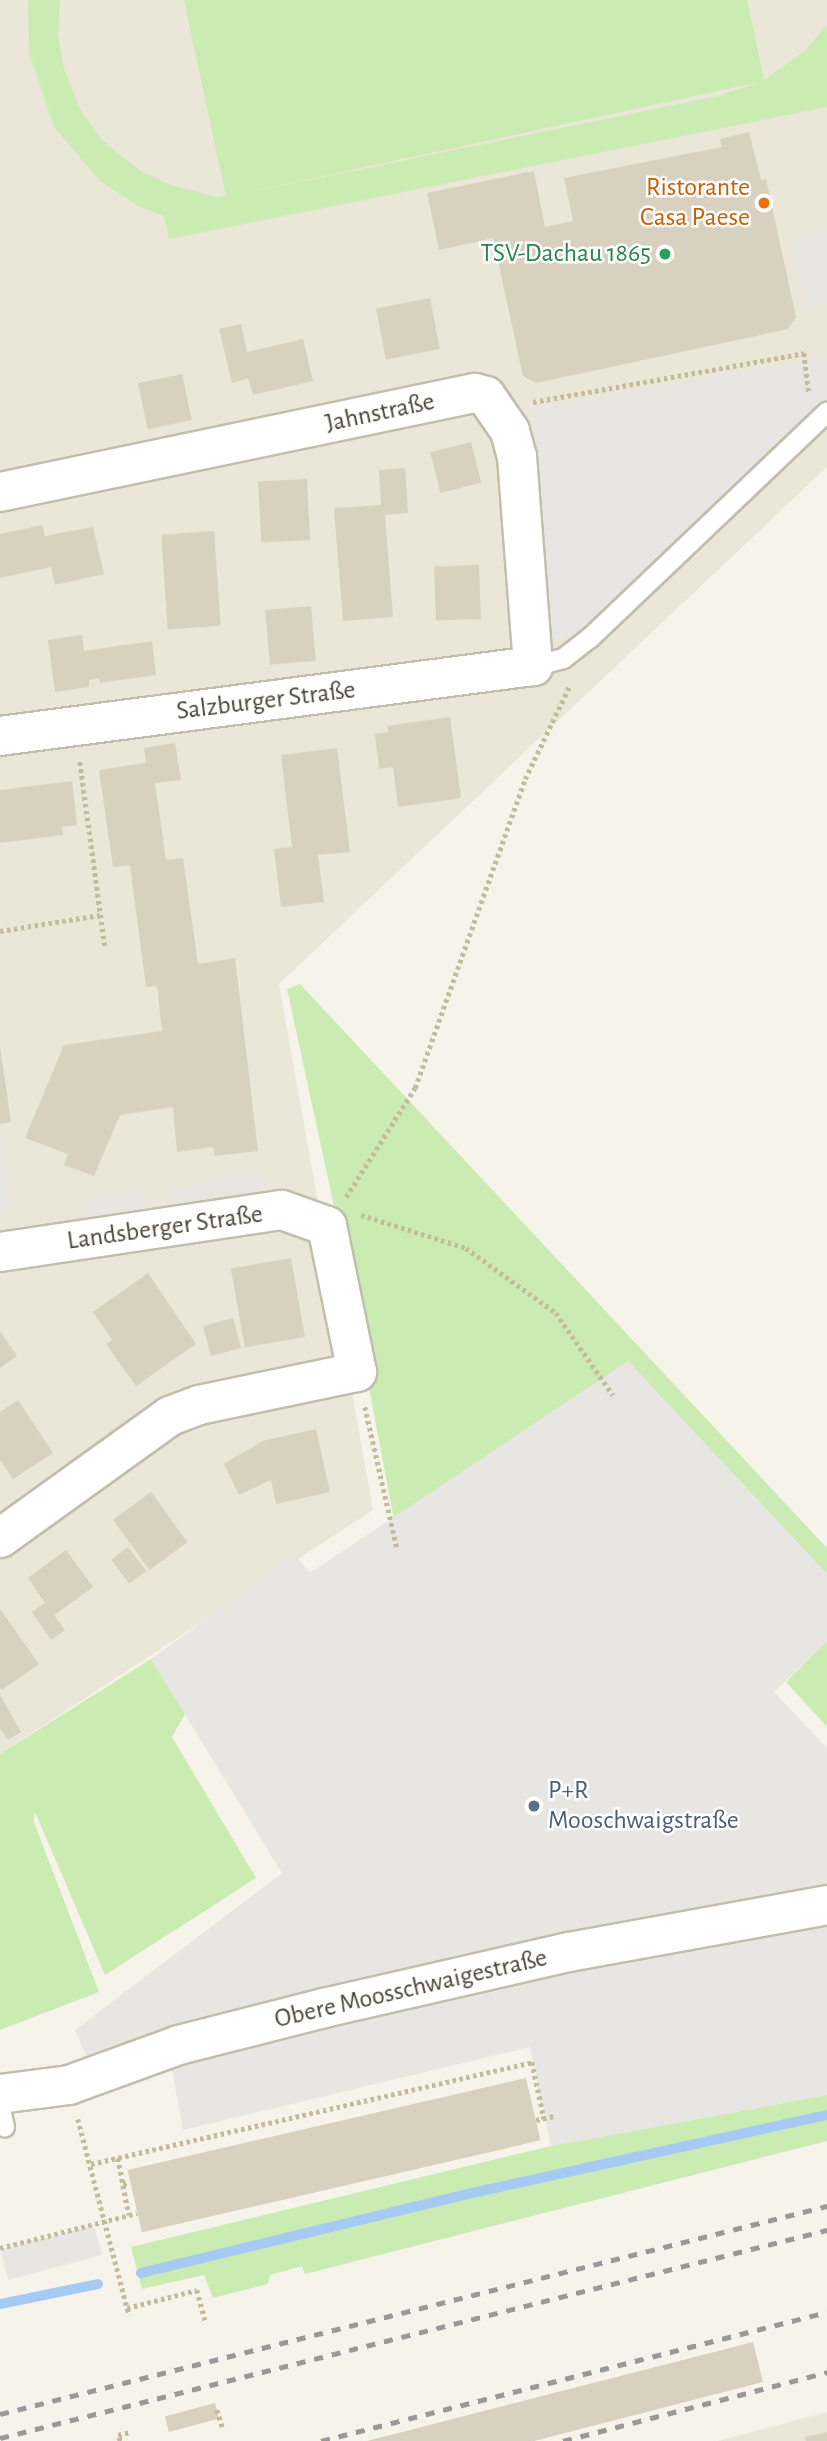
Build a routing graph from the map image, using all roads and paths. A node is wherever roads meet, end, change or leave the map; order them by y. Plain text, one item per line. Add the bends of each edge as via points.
1 (696, 372) junction
2 (697, 379) dead end
3 (498, 409) junction
4 (827, 411) edge
5 (813, 425) junction
6 (0, 492) edge
7 (576, 648) junction
8 (533, 666) junction
9 (75, 726) junction
10 (0, 736) edge
11 (100, 915) junction
12 (0, 931) edge
13 (105, 948) dead end
14 (327, 1227) junction
15 (0, 1252) edge
16 (357, 1371) junction
17 (613, 1395) dead end
18 (0, 1538) edge
19 (397, 1548) dead end
20 (827, 1905) edge
21 (69, 2085) junction
22 (538, 2092) junction
23 (530, 2093) dead end
24 (1, 2110) edge
25 (554, 2116) dead end
26 (544, 2119) junction
27 (536, 2120) dead end
28 (118, 2158) junction
29 (91, 2164) junction
30 (130, 2182) dead end
31 (123, 2184) junction
32 (137, 2213) dead end
33 (129, 2215) junction
34 (107, 2221) junction
35 (0, 2248) edge
36 (127, 2308) junction
37 (129, 2315) dead end
38 (205, 2320) dead end
39 (217, 2410) dead end
40 (223, 2428) dead end
41 (130, 2432) dead end
42 (120, 2441) edge

1 - 2 path
1 - 3 path
1 - 5 path via 804,353
3 - 6 street, Jahnstraße via 486,396 475,393
3 - 8 street via 517,457
4 - 5 lane
5 - 7 lane
7 - 8 lane via 563,658
7 - 14 path via 575,676 524,779 415,1088
8 - 9 street, Salzburger Straße
9 - 10 street, Salzburger Straße
9 - 11 path
11 - 12 path
11 - 13 path
14 - 15 street, Landsberger Straße via 282,1210
14 - 16 street
14 - 17 path via 359,1214 466,1248 556,1313
16 - 18 street via 199,1405 170,1416
16 - 19 path
20 - 21 street, Obere Moosschwaigestraße via 569,1952 324,2008 179,2045
21 - 24 street, Obere Moosschwaigestraße
21 - 29 path
22 - 23 path
22 - 26 path
22 - 28 path via 531,2062
25 - 26 path
26 - 27 path
28 - 29 path
28 - 31 path
29 - 34 path
30 - 31 path
31 - 33 path
32 - 33 path
33 - 34 path
34 - 35 path
34 - 36 path
36 - 37 path
36 - 38 path via 197,2290
39 - 40 path
41 - 42 path via 118,2435

